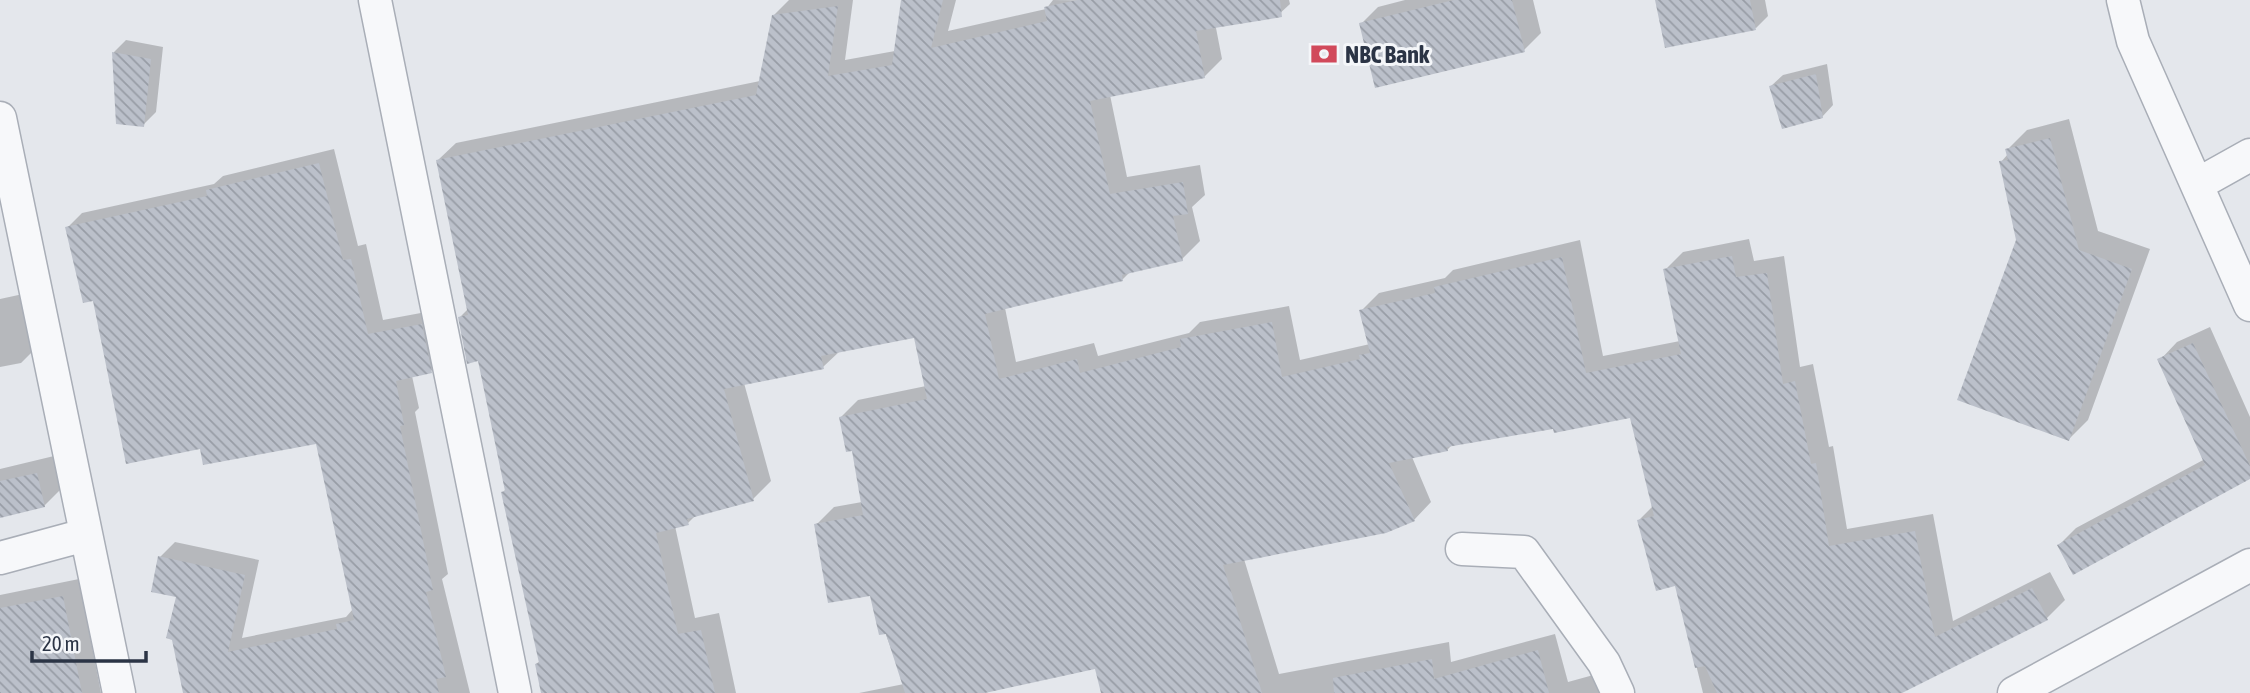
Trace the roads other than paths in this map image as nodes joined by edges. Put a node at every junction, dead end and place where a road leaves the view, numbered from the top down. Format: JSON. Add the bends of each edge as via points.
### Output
{"nodes":[{"id":1,"x":376,"y":0,"type":"edge"},
{"id":2,"x":2123,"y":0,"type":"edge"},
{"id":3,"x":0,"y":118,"type":"edge"},
{"id":4,"x":2250,"y":155,"type":"edge"},
{"id":5,"x":2198,"y":184,"type":"junction"},
{"id":6,"x":2250,"y":305,"type":"edge"},
{"id":7,"x":85,"y":535,"type":"junction"},
{"id":8,"x":1462,"y":549,"type":"dead end"},
{"id":9,"x":0,"y":558,"type":"edge"},
{"id":10,"x":2250,"y":565,"type":"edge"},
{"id":11,"x":119,"y":693,"type":"edge"},
{"id":12,"x":515,"y":693,"type":"edge"},
{"id":13,"x":1618,"y":693,"type":"edge"},
{"id":14,"x":2014,"y":693,"type":"edge"}],
"edges":[{"from":1,"to":12,"type":"street"},
{"from":2,"to":5,"type":"street","via":[[2133,41]]},
{"from":3,"to":7,"type":"street"},
{"from":4,"to":5,"type":"street"},
{"from":5,"to":6,"type":"street"},
{"from":7,"to":9,"type":"street"},
{"from":7,"to":11,"type":"street"},
{"from":8,"to":13,"type":"street","via":[[1524,552],[1604,663]]},
{"from":10,"to":14,"type":"street"}]}
